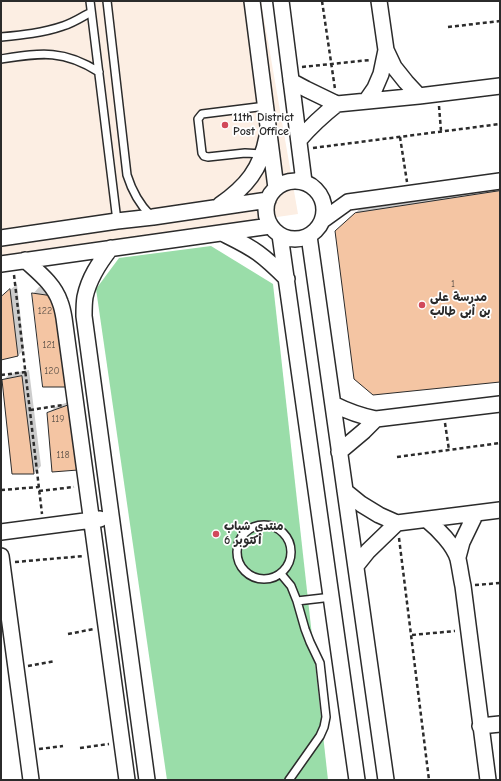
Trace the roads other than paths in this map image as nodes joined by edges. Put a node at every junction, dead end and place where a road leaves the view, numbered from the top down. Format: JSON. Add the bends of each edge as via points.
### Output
{"nodes":[{"id":1,"x":90,"y":1,"type":"edge"},
{"id":2,"x":107,"y":1,"type":"edge"},
{"id":3,"x":252,"y":1,"type":"edge"},
{"id":4,"x":280,"y":1,"type":"edge"},
{"id":5,"x":379,"y":1,"type":"edge"},
{"id":6,"x":91,"y":12,"type":"junction"},
{"id":7,"x":1,"y":37,"type":"edge"},
{"id":8,"x":385,"y":54,"type":"junction"},
{"id":9,"x":1,"y":59,"type":"edge"},
{"id":10,"x":99,"y":72,"type":"junction"},
{"id":11,"x":290,"y":75,"type":"junction"},
{"id":12,"x":500,"y":86,"type":"edge"},
{"id":13,"x":419,"y":96,"type":"junction"},
{"id":14,"x":366,"y":101,"type":"junction"},
{"id":15,"x":337,"y":104,"type":"junction"},
{"id":16,"x":266,"y":106,"type":"junction"},
{"id":17,"x":268,"y":128,"type":"junction"},
{"id":18,"x":300,"y":145,"type":"junction"},
{"id":19,"x":262,"y":154,"type":"junction"},
{"id":20,"x":500,"y":181,"type":"edge"},
{"id":21,"x":310,"y":186,"type":"junction"},
{"id":22,"x":272,"y":194,"type":"junction"},
{"id":23,"x":348,"y":202,"type":"junction"},
{"id":24,"x":217,"y":207,"type":"junction"},
{"id":25,"x":153,"y":218,"type":"junction"},
{"id":26,"x":323,"y":220,"type":"junction"},
{"id":27,"x":117,"y":221,"type":"junction"},
{"id":28,"x":275,"y":230,"type":"junction"},
{"id":29,"x":222,"y":233,"type":"junction"},
{"id":30,"x":309,"y":236,"type":"junction"},
{"id":31,"x":1,"y":238,"type":"edge"},
{"id":32,"x":111,"y":248,"type":"junction"},
{"id":33,"x":13,"y":262,"type":"edge"},
{"id":34,"x":287,"y":279,"type":"junction"},
{"id":35,"x":333,"y":404,"type":"junction"},
{"id":36,"x":500,"y":404,"type":"edge"},
{"id":37,"x":376,"y":419,"type":"junction"},
{"id":38,"x":339,"y":452,"type":"junction"},
{"id":39,"x":345,"y":491,"type":"junction"},
{"id":40,"x":500,"y":510,"type":"edge"},
{"id":41,"x":476,"y":513,"type":"junction"},
{"id":42,"x":111,"y":518,"type":"junction"},
{"id":43,"x":91,"y":520,"type":"junction"},
{"id":44,"x":427,"y":520,"type":"junction"},
{"id":45,"x":398,"y":523,"type":"junction"},
{"id":46,"x":1,"y":532,"type":"edge"},
{"id":47,"x":458,"y":557,"type":"junction"},
{"id":48,"x":2,"y":560,"type":"edge"},
{"id":49,"x":356,"y":566,"type":"junction"},
{"id":50,"x":281,"y":574,"type":"junction"},
{"id":51,"x":332,"y":597,"type":"junction"},
{"id":52,"x":297,"y":601,"type":"junction"},
{"id":53,"x":6,"y":633,"type":"edge"},
{"id":54,"x":500,"y":724,"type":"edge"},
{"id":55,"x":480,"y":726,"type":"junction"},
{"id":56,"x":31,"y":780,"type":"edge"},
{"id":57,"x":127,"y":780,"type":"edge"},
{"id":58,"x":147,"y":780,"type":"edge"},
{"id":59,"x":289,"y":780,"type":"edge"},
{"id":60,"x":357,"y":780,"type":"edge"},
{"id":61,"x":386,"y":780,"type":"edge"},
{"id":62,"x":488,"y":780,"type":"edge"}],
"edges":[{"from":1,"to":6,"type":"lane"},
{"from":2,"to":25,"type":"lane","via":[[127,175],[134,194]]},
{"from":3,"to":16,"type":"street"},
{"from":4,"to":11,"type":"street"},
{"from":5,"to":8,"type":"street"},
{"from":6,"to":7,"type":"lane","via":[[71,23],[49,30]]},
{"from":6,"to":10,"type":"lane"},
{"from":8,"to":13,"type":"street"},
{"from":8,"to":14,"type":"street","via":[[381,74]]},
{"from":9,"to":10,"type":"lane","via":[[32,54],[60,55],[87,64]]},
{"from":10,"to":27,"type":"lane"},
{"from":11,"to":15,"type":"street","via":[[306,90]]},
{"from":11,"to":18,"type":"street"},
{"from":12,"to":13,"type":"street"},
{"from":13,"to":14,"type":"street"},
{"from":14,"to":15,"type":"street"},
{"from":15,"to":18,"type":"street","via":[[310,126]]},
{"from":16,"to":17,"type":"street"},
{"from":16,"to":19,"type":"lane","via":[[202,114],[198,119],[204,156]]},
{"from":17,"to":19,"type":"street"},
{"from":17,"to":22,"type":"street"},
{"from":18,"to":21,"type":"street"},
{"from":19,"to":24,"type":"street","via":[[258,166],[247,182]]},
{"from":20,"to":23,"type":"street"},
{"from":21,"to":22,"type":"street","via":[[294,181],[285,183]]},
{"from":21,"to":23,"type":"street"},
{"from":21,"to":26,"type":"street","via":[[322,198]]},
{"from":22,"to":24,"type":"street"},
{"from":22,"to":28,"type":"street","via":[[266,208],[267,216]]},
{"from":23,"to":26,"type":"street"},
{"from":24,"to":25,"type":"street"},
{"from":25,"to":27,"type":"street"},
{"from":26,"to":30,"type":"street"},
{"from":27,"to":31,"type":"street"},
{"from":28,"to":29,"type":"street"},
{"from":28,"to":30,"type":"street","via":[[290,239]]},
{"from":28,"to":34,"type":"street"},
{"from":29,"to":32,"type":"street"},
{"from":29,"to":34,"type":"street","via":[[257,252]]},
{"from":30,"to":35,"type":"street"},
{"from":32,"to":33,"type":"street"},
{"from":32,"to":42,"type":"street","via":[[98,264],[90,280],[84,316]]},
{"from":33,"to":43,"type":"street","via":[[40,274],[52,286],[60,301]]},
{"from":34,"to":51,"type":"street"},
{"from":35,"to":37,"type":"street","via":[[346,411]]},
{"from":35,"to":38,"type":"street"},
{"from":36,"to":37,"type":"street"},
{"from":37,"to":38,"type":"street"},
{"from":38,"to":39,"type":"street"},
{"from":39,"to":45,"type":"street","via":[[379,515]]},
{"from":39,"to":49,"type":"street"},
{"from":40,"to":41,"type":"street"},
{"from":41,"to":44,"type":"street"},
{"from":41,"to":47,"type":"street"},
{"from":42,"to":43,"type":"street"},
{"from":42,"to":58,"type":"street"},
{"from":43,"to":46,"type":"street"},
{"from":43,"to":57,"type":"street"},
{"from":44,"to":45,"type":"street"},
{"from":44,"to":47,"type":"street","via":[[446,539]]},
{"from":45,"to":49,"type":"street"},
{"from":47,"to":55,"type":"street"},
{"from":48,"to":53,"type":"street"},
{"from":49,"to":61,"type":"street"},
{"from":50,"to":50,"type":"lane","via":[[292,555],[290,541],[286,535],[275,526],[268,525],[247,530],[237,549],[239,563],[243,569],[261,580],[275,578]]},
{"from":50,"to":52,"type":"lane","via":[[291,586]]},
{"from":51,"to":52,"type":"lane"},
{"from":51,"to":60,"type":"street"},
{"from":52,"to":59,"type":"lane","via":[[305,629],[320,663],[326,717],[320,736]]},
{"from":53,"to":56,"type":"street","via":[[16,668]]},
{"from":54,"to":55,"type":"street"},
{"from":55,"to":62,"type":"street"}]}
